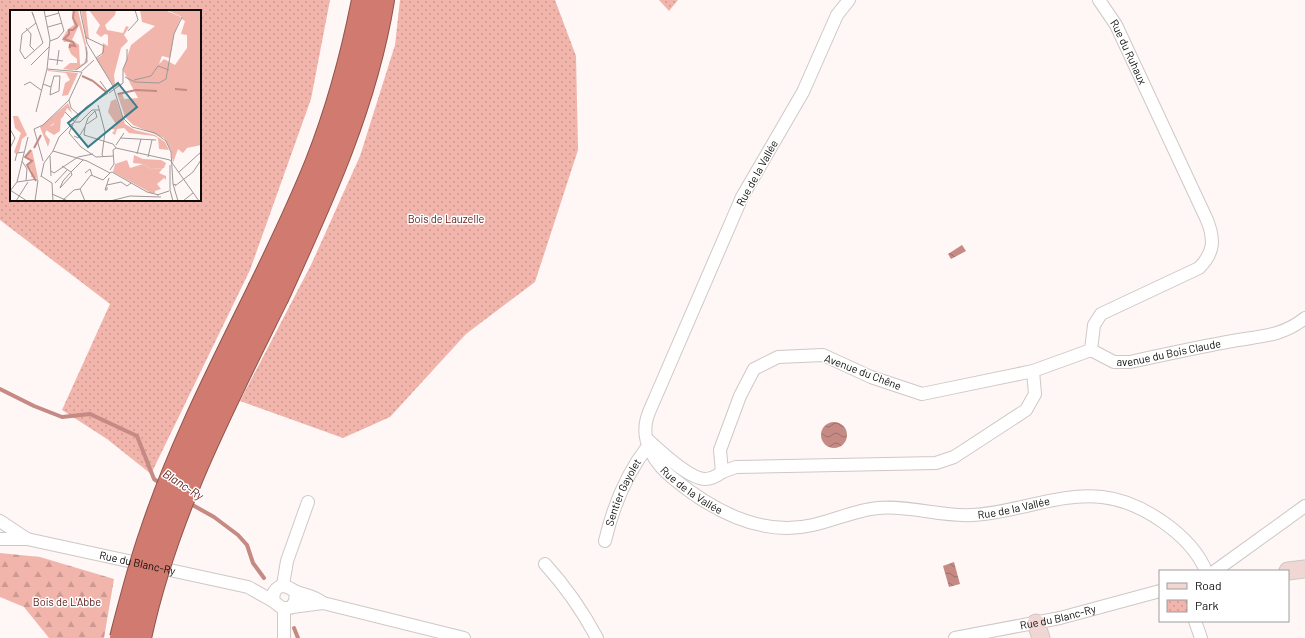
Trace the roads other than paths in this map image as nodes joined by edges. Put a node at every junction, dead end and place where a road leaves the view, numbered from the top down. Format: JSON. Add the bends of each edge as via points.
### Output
{"nodes":[{"id":1,"x":363,"y":0,"type":"edge"},
{"id":2,"x":383,"y":0,"type":"edge"},
{"id":3,"x":849,"y":0,"type":"edge"},
{"id":4,"x":1099,"y":0,"type":"edge"},
{"id":5,"x":269,"y":291,"type":"junction"},
{"id":6,"x":1305,"y":318,"type":"edge"},
{"id":7,"x":1091,"y":350,"type":"junction"},
{"id":8,"x":1032,"y":371,"type":"junction"},
{"id":9,"x":647,"y":443,"type":"junction"},
{"id":10,"x":722,"y":472,"type":"junction"},
{"id":11,"x":308,"y":502,"type":"dead end"},
{"id":12,"x":1305,"y":506,"type":"edge"},
{"id":13,"x":0,"y":521,"type":"edge"},
{"id":14,"x":0,"y":538,"type":"edge"},
{"id":15,"x":27,"y":539,"type":"junction"},
{"id":16,"x":605,"y":542,"type":"dead end"},
{"id":17,"x":544,"y":564,"type":"dead end"},
{"id":18,"x":1305,"y":569,"type":"edge"},
{"id":19,"x":1206,"y":570,"type":"edge"},
{"id":20,"x":1216,"y":570,"type":"edge"},
{"id":21,"x":1289,"y":571,"type":"edge"},
{"id":22,"x":248,"y":587,"type":"junction"},
{"id":23,"x":280,"y":587,"type":"junction"},
{"id":24,"x":1159,"y":591,"type":"edge"},
{"id":25,"x":296,"y":592,"type":"junction"},
{"id":26,"x":273,"y":601,"type":"junction"},
{"id":27,"x":323,"y":602,"type":"junction"},
{"id":28,"x":288,"y":608,"type":"junction"},
{"id":29,"x":1195,"y":622,"type":"edge"},
{"id":30,"x":1038,"y":630,"type":"edge"},
{"id":31,"x":121,"y":638,"type":"edge"},
{"id":32,"x":140,"y":638,"type":"edge"},
{"id":33,"x":284,"y":638,"type":"edge"},
{"id":34,"x":464,"y":638,"type":"edge"},
{"id":35,"x":597,"y":638,"type":"edge"},
{"id":36,"x":955,"y":638,"type":"edge"},
{"id":37,"x":1201,"y":638,"type":"edge"}],
"edges":[{"from":1,"to":5,"type":"highway","via":[[337,106]]},
{"from":2,"to":5,"type":"highway","via":[[374,49],[356,111],[308,232]]},
{"from":3,"to":9,"type":"street","name":"Rue de la Vallée","via":[[837,15],[803,92],[737,208],[647,418]]},
{"from":4,"to":7,"type":"street","name":"Rue du Ruhaux","via":[[1116,25],[1207,220],[1212,234],[1212,248],[1208,258],[1199,268],[1101,314],[1094,325]]},
{"from":5,"to":31,"type":"highway","bridge":true,"via":[[204,402],[174,472],[151,532]]},
{"from":5,"to":32,"type":"highway","bridge":true,"via":[[168,536],[149,594]]},
{"from":6,"to":7,"type":"street","name":"avenue du Bois Claude","via":[[1296,326],[1270,336],[1228,341],[1130,362],[1114,362]]},
{"from":7,"to":8,"type":"street","name":"Avenue du Chêne"},
{"from":8,"to":10,"type":"street","via":[[1035,394],[1026,410],[954,457],[936,463],[736,467]]},
{"from":8,"to":10,"type":"street","name":"Avenue du Chêne","via":[[922,394],[823,355],[778,357],[754,369],[740,396],[720,450]]},
{"from":9,"to":10,"type":"street","via":[[698,478],[705,479]]},
{"from":9,"to":16,"type":"street","name":"Sentier Gayolet","via":[[617,499]]},
{"from":9,"to":19,"type":"street","name":"Rue de la Vallée","via":[[664,470],[690,492],[717,510],[748,523],[806,526],[888,507],[947,515],[974,515],[1074,498],[1102,497],[1137,508],[1164,524],[1194,550]]},
{"from":11,"to":23,"type":"street"},
{"from":12,"to":20,"type":"street"},
{"from":13,"to":15,"type":"street","name":"Rue du Blanc-Ry"},
{"from":14,"to":15,"type":"street","name":"Rue du Blanc-Ry"},
{"from":15,"to":22,"type":"street","name":"Rue du Blanc-Ry"},
{"from":17,"to":35,"type":"street","via":[[565,586]]},
{"from":18,"to":21,"type":"street"},
{"from":22,"to":23,"type":"street","name":"Rue du Blanc-Ry"},
{"from":22,"to":26,"type":"street","name":"Rue du Blanc-Ry"},
{"from":23,"to":25,"type":"street","name":"Rue du Blanc-Ry","via":[[291,587]]},
{"from":23,"to":26,"type":"street","via":[[274,592]]},
{"from":24,"to":30,"type":"street","name":"Rue du Blanc-Ry"},
{"from":25,"to":27,"type":"street","name":"Rue du Blanc-Ry","via":[[314,596]]},
{"from":25,"to":28,"type":"street","via":[[297,597]]},
{"from":26,"to":28,"type":"street","name":"Rue du Blanc-Ry","via":[[277,606]]},
{"from":27,"to":28,"type":"street","name":"Rue du Blanc-Ry"},
{"from":27,"to":34,"type":"street","name":"Rue du Blanc-Ry"},
{"from":28,"to":33,"type":"street"},
{"from":29,"to":37,"type":"street"},
{"from":30,"to":36,"type":"street","name":"Rue du Blanc-Ry"}]}
